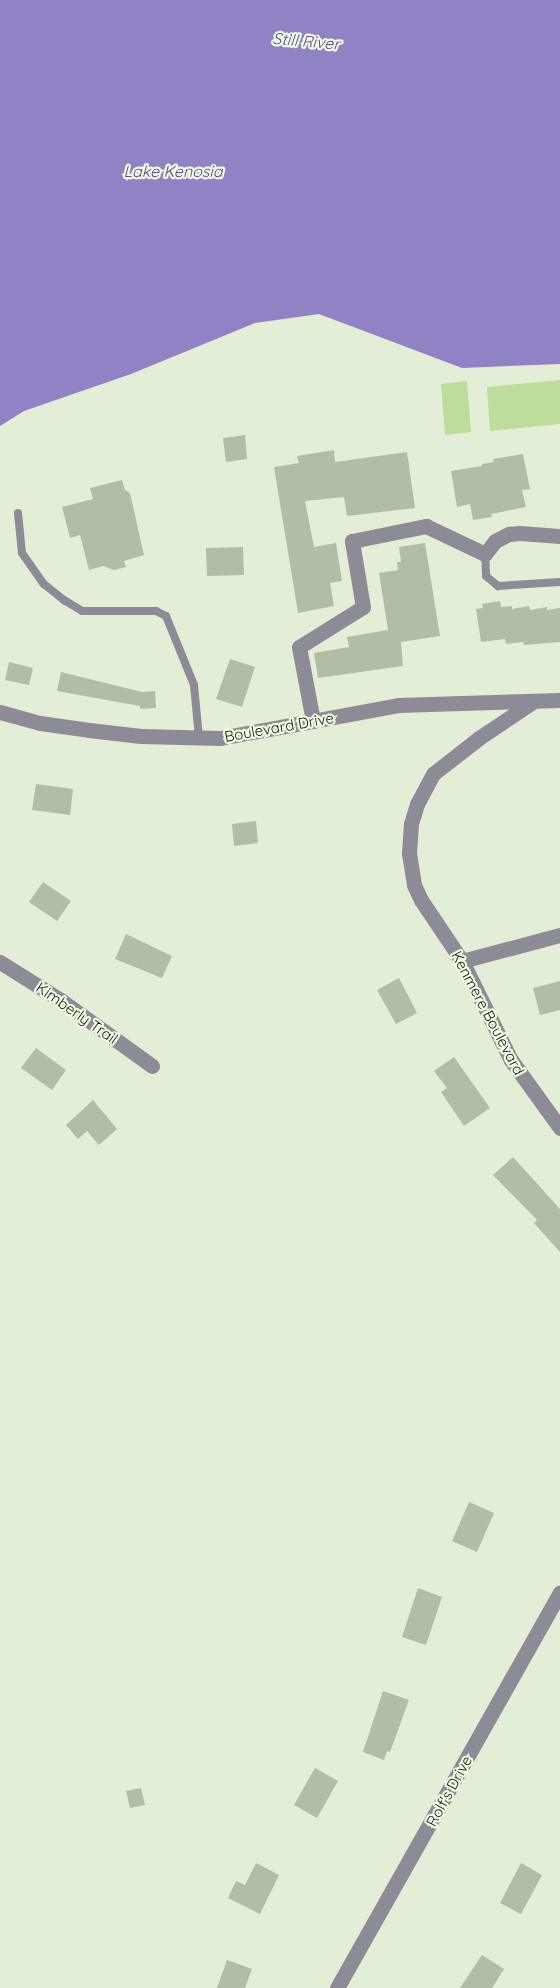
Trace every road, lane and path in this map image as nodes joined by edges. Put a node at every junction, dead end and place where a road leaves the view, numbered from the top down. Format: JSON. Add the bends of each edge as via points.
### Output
{"nodes":[{"id":1,"x":18,"y":513,"type":"dead end"},
{"id":2,"x":560,"y":536,"type":"edge"},
{"id":3,"x":485,"y":554,"type":"junction"},
{"id":4,"x":560,"y":582,"type":"edge"},
{"id":5,"x":560,"y":700,"type":"edge"},
{"id":6,"x":534,"y":701,"type":"junction"},
{"id":7,"x":0,"y":712,"type":"edge"},
{"id":8,"x":313,"y":721,"type":"junction"},
{"id":9,"x":199,"y":738,"type":"junction"},
{"id":10,"x":560,"y":935,"type":"edge"},
{"id":11,"x":462,"y":961,"type":"junction"},
{"id":12,"x":0,"y":962,"type":"edge"},
{"id":13,"x":152,"y":1066,"type":"dead end"},
{"id":14,"x":560,"y":1128,"type":"edge"},
{"id":15,"x":560,"y":1593,"type":"edge"},
{"id":16,"x":338,"y":1988,"type":"edge"}],
"edges":[{"from":1,"to":9,"type":"lane","via":[[22,554],[44,584],[64,600],[82,611],[156,611],[166,616],[194,685]]},
{"from":2,"to":3,"type":"street","via":[[509,534]]},
{"from":3,"to":4,"type":"lane","via":[[486,576],[498,586]]},
{"from":3,"to":8,"type":"street","via":[[426,526],[352,541],[363,607],[299,646]]},
{"from":5,"to":6,"type":"street","name":"Boulevard Drive"},
{"from":6,"to":8,"type":"street","name":"Boulevard Drive","via":[[398,705]]},
{"from":6,"to":11,"type":"street","name":"Kenmere Boulevard","via":[[433,774],[417,804],[410,836],[414,885]]},
{"from":7,"to":9,"type":"street","name":"Boulevard Drive","via":[[60,726]]},
{"from":8,"to":9,"type":"street","name":"Boulevard Drive","via":[[254,734]]},
{"from":10,"to":11,"type":"street"},
{"from":11,"to":14,"type":"street","name":"Kenmere Boulevard","via":[[511,1060]]},
{"from":12,"to":13,"type":"street","name":"Kimberly Trail"},
{"from":15,"to":16,"type":"street","name":"Rolf's Drive"}]}
